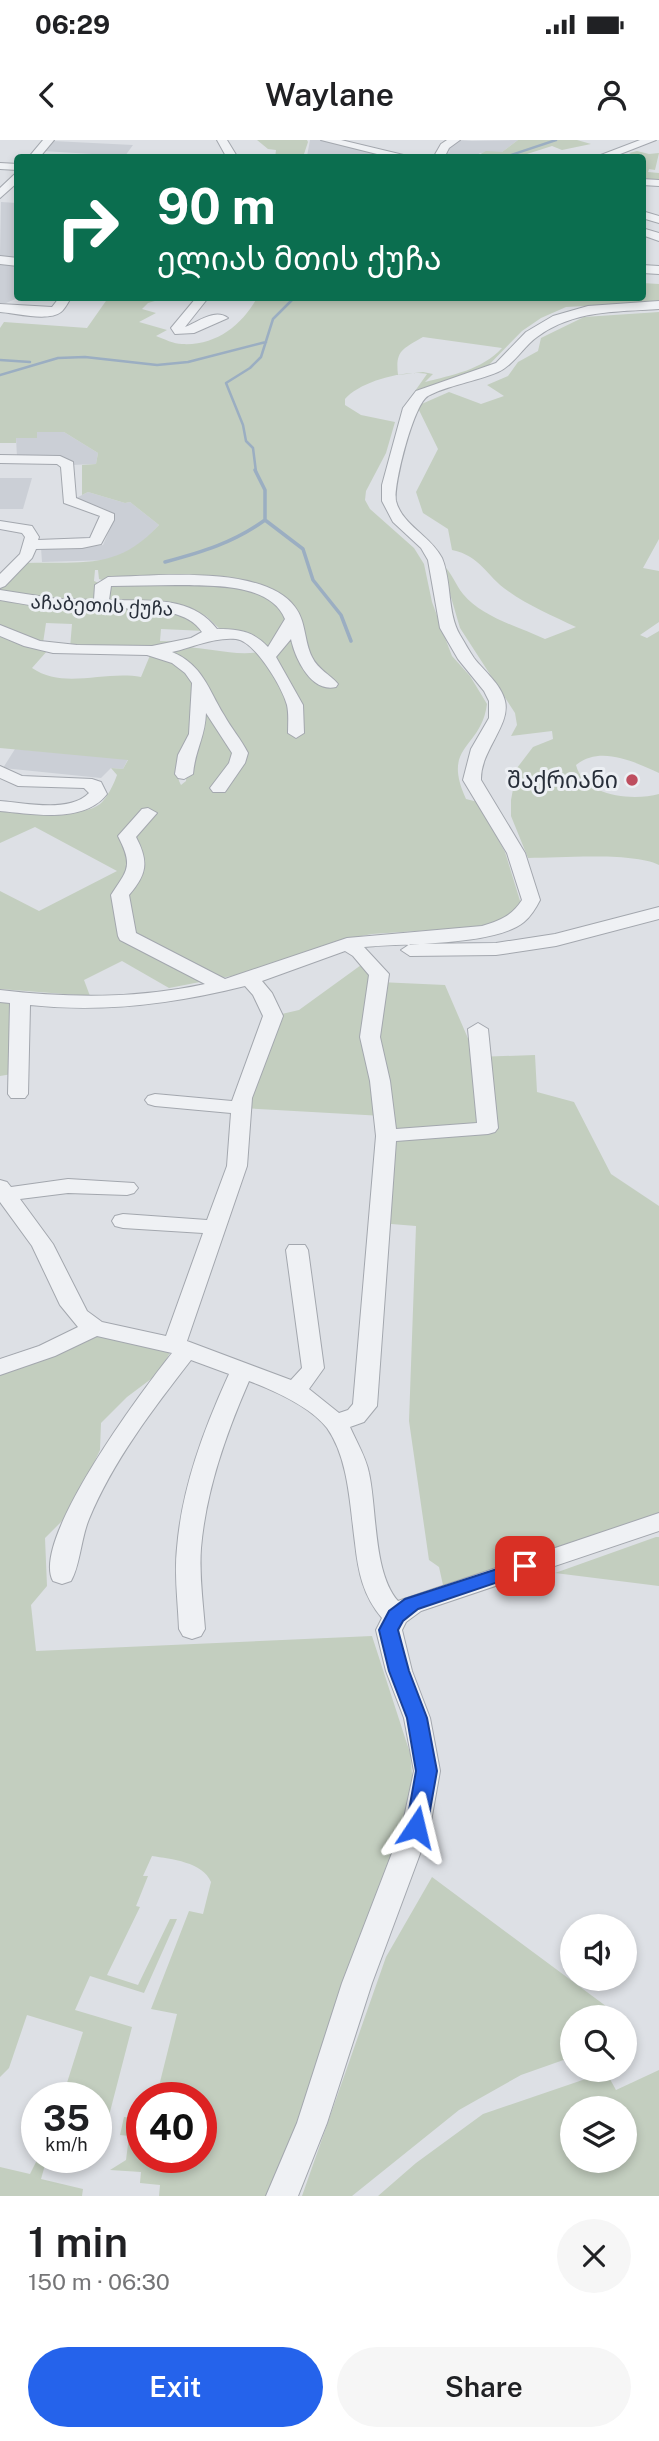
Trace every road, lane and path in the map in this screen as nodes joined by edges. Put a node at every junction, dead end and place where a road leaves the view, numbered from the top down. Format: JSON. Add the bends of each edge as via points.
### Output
{"nodes":[{"id":1,"x":49,"y":140,"type":"edge"},
{"id":2,"x":326,"y":140,"type":"edge"},
{"id":3,"x":455,"y":140,"type":"edge"},
{"id":4,"x":651,"y":140,"type":"edge"},
{"id":5,"x":37,"y":154,"type":"edge"},
{"id":6,"x":392,"y":154,"type":"edge"},
{"id":7,"x":440,"y":154,"type":"edge"},
{"id":8,"x":610,"y":154,"type":"edge"},
{"id":9,"x":14,"y":179,"type":"edge"},
{"id":10,"x":0,"y":195,"type":"edge"},
{"id":11,"x":63,"y":301,"type":"edge"},
{"id":12,"x":200,"y":301,"type":"edge"},
{"id":13,"x":659,"y":305,"type":"edge"},
{"id":14,"x":0,"y":308,"type":"edge"},
{"id":15,"x":222,"y":318,"type":"dead end"},
{"id":16,"x":0,"y":459,"type":"edge"},
{"id":17,"x":0,"y":525,"type":"edge"},
{"id":18,"x":32,"y":545,"type":"junction"},
{"id":19,"x":0,"y":583,"type":"edge"},
{"id":20,"x":0,"y":595,"type":"edge"},
{"id":21,"x":101,"y":605,"type":"junction"},
{"id":22,"x":293,"y":619,"type":"junction"},
{"id":23,"x":0,"y":630,"type":"edge"},
{"id":24,"x":209,"y":634,"type":"junction"},
{"id":25,"x":155,"y":651,"type":"junction"},
{"id":26,"x":267,"y":658,"type":"junction"},
{"id":27,"x":198,"y":680,"type":"junction"},
{"id":28,"x":330,"y":684,"type":"dead end"},
{"id":29,"x":296,"y":733,"type":"dead end"},
{"id":30,"x":0,"y":771,"type":"edge"},
{"id":31,"x":184,"y":774,"type":"dead end"},
{"id":32,"x":219,"y":788,"type":"dead end"},
{"id":33,"x":0,"y":806,"type":"edge"},
{"id":34,"x":148,"y":813,"type":"dead end"},
{"id":35,"x":659,"y":913,"type":"edge"},
{"id":36,"x":354,"y":948,"type":"junction"},
{"id":37,"x":248,"y":979,"type":"junction"},
{"id":38,"x":223,"y":986,"type":"junction"},
{"id":39,"x":10,"y":997,"type":"edge"},
{"id":40,"x":478,"y":1029,"type":"dead end"},
{"id":41,"x":18,"y":1094,"type":"dead end"},
{"id":42,"x":155,"y":1100,"type":"dead end"},
{"id":43,"x":242,"y":1108,"type":"junction"},
{"id":44,"x":386,"y":1136,"type":"junction"},
{"id":45,"x":127,"y":1188,"type":"dead end"},
{"id":46,"x":3,"y":1190,"type":"edge"},
{"id":47,"x":123,"y":1221,"type":"dead end"},
{"id":48,"x":215,"y":1227,"type":"junction"},
{"id":49,"x":298,"y":1250,"type":"dead end"},
{"id":50,"x":95,"y":1328,"type":"junction"},
{"id":51,"x":180,"y":1347,"type":"junction"},
{"id":52,"x":0,"y":1367,"type":"edge"},
{"id":53,"x":242,"y":1370,"type":"junction"},
{"id":54,"x":293,"y":1389,"type":"junction"},
{"id":55,"x":336,"y":1423,"type":"junction"},
{"id":56,"x":659,"y":1522,"type":"edge"},
{"id":57,"x":62,"y":1576,"type":"dead end"},
{"id":58,"x":396,"y":1616,"type":"junction"},
{"id":59,"x":192,"y":1629,"type":"dead end"},
{"id":60,"x":282,"y":2196,"type":"edge"}],
"edges":[{"from":1,"to":5,"type":"street"},
{"from":2,"to":6,"type":"street"},
{"from":3,"to":7,"type":"street"},
{"from":4,"to":8,"type":"street"},
{"from":9,"to":10,"type":"street"},
{"from":11,"to":14,"type":"street","via":[[56,310],[47,312]]},
{"from":12,"to":15,"type":"street","via":[[178,331],[189,332],[208,319]]},
{"from":13,"to":36,"type":"street","via":[[588,310],[557,318],[531,335],[501,366],[421,394],[410,408],[389,485],[389,501],[398,519],[435,560],[448,628],[497,701],[497,718],[479,749],[472,780],[516,858],[531,900],[515,920],[484,930],[401,936]]},
{"from":16,"to":18,"type":"street","via":[[60,460],[68,466],[69,500],[107,514],[99,538],[91,543]]},
{"from":17,"to":18,"type":"street","via":[[27,529]]},
{"from":18,"to":19,"type":"street","name":"აჩაბეთის ქუჩა"},
{"from":20,"to":21,"type":"street","name":"აჩაბეთის ქუჩა"},
{"from":21,"to":22,"type":"street","via":[[107,582],[223,581],[273,595],[287,606]]},
{"from":21,"to":24,"type":"street","name":"აჩაბეთის ქუჩა","via":[[176,607],[203,620]]},
{"from":22,"to":26,"type":"street"},
{"from":22,"to":28,"type":"street","via":[[306,662]]},
{"from":23,"to":25,"type":"street","via":[[62,649]]},
{"from":24,"to":25,"type":"street","via":[[196,642]]},
{"from":24,"to":26,"type":"street","via":[[250,638]]},
{"from":25,"to":27,"type":"street","via":[[186,666]]},
{"from":26,"to":29,"type":"street","via":[[295,707]]},
{"from":27,"to":31,"type":"street","via":[[197,734],[186,754]]},
{"from":27,"to":32,"type":"street","via":[[240,753]]},
{"from":30,"to":33,"type":"street","via":[[18,781],[86,783],[95,786],[98,794],[92,801],[64,809]]},
{"from":34,"to":38,"type":"street","via":[[127,836],[135,867],[120,895],[127,936]]},
{"from":35,"to":36,"type":"street","via":[[556,940],[496,948]]},
{"from":36,"to":37,"type":"street"},
{"from":36,"to":44,"type":"street","via":[[379,974],[370,1037]]},
{"from":37,"to":38,"type":"street"},
{"from":37,"to":43,"type":"street","via":[[262,993],[272,1016]]},
{"from":38,"to":39,"type":"street","via":[[102,1003]]},
{"from":39,"to":41,"type":"street"},
{"from":40,"to":44,"type":"street","via":[[488,1128]]},
{"from":42,"to":43,"type":"street"},
{"from":43,"to":48,"type":"street","via":[[237,1166]]},
{"from":44,"to":55,"type":"street","via":[[365,1406],[356,1416]]},
{"from":45,"to":46,"type":"street"},
{"from":46,"to":50,"type":"street","via":[[42,1244],[71,1305]]},
{"from":47,"to":48,"type":"street"},
{"from":48,"to":51,"type":"street"},
{"from":49,"to":54,"type":"street","via":[[313,1368]]},
{"from":50,"to":51,"type":"street"},
{"from":50,"to":52,"type":"street"},
{"from":51,"to":53,"type":"street"},
{"from":51,"to":57,"type":"street","via":[[102,1472],[71,1536]]},
{"from":53,"to":54,"type":"street"},
{"from":53,"to":59,"type":"street","via":[[216,1426],[200,1487],[189,1548]]},
{"from":54,"to":55,"type":"street"},
{"from":55,"to":58,"type":"street","via":[[357,1469],[371,1572],[381,1599]]},
{"from":56,"to":58,"type":"street","via":[[412,1604]]},
{"from":58,"to":60,"type":"street","via":[[389,1630],[417,1718],[427,1771],[416,1827]]}]}
